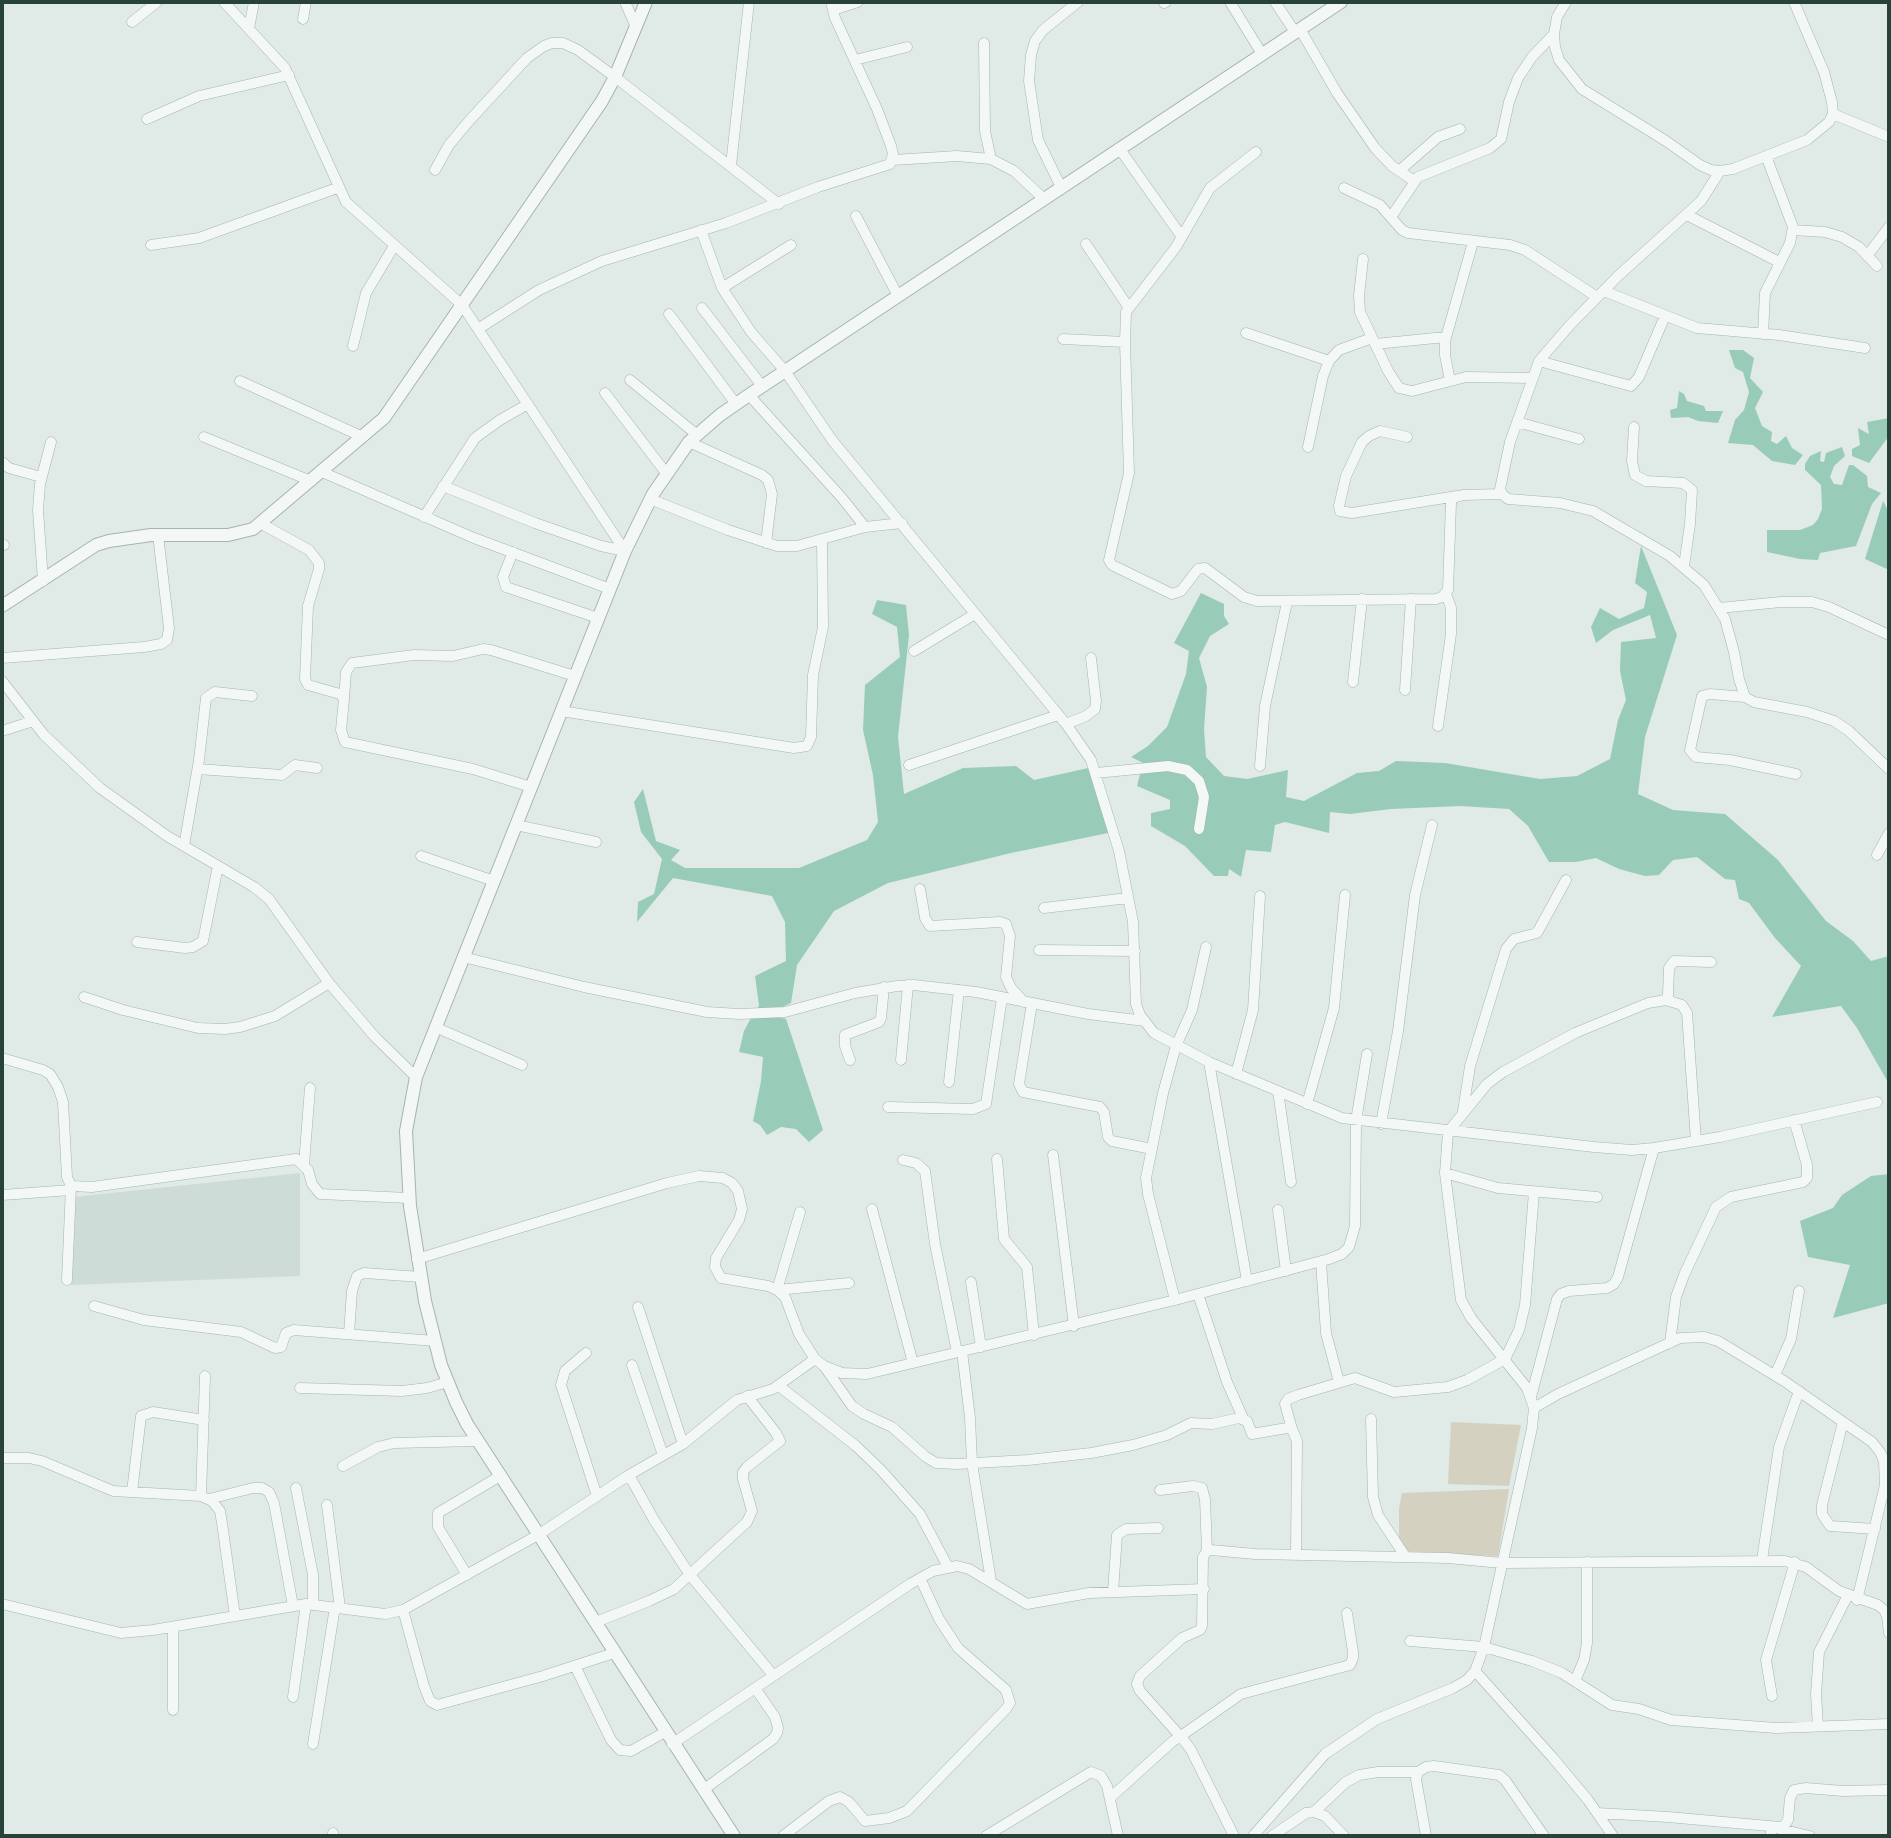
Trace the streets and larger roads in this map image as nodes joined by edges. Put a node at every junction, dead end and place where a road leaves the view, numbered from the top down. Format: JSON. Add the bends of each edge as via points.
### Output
{"nodes":[{"id":1,"x":157,"y":2,"type":"edge"},
{"id":2,"x":224,"y":2,"type":"edge"},
{"id":3,"x":254,"y":2,"type":"edge"},
{"id":4,"x":306,"y":2,"type":"edge"},
{"id":5,"x":625,"y":2,"type":"edge"},
{"id":6,"x":646,"y":2,"type":"edge"},
{"id":7,"x":749,"y":2,"type":"edge"},
{"id":8,"x":858,"y":2,"type":"edge"},
{"id":9,"x":1078,"y":2,"type":"edge"},
{"id":10,"x":1230,"y":2,"type":"edge"},
{"id":11,"x":1275,"y":2,"type":"edge"},
{"id":12,"x":1341,"y":2,"type":"edge"},
{"id":13,"x":1566,"y":2,"type":"edge"},
{"id":14,"x":1794,"y":2,"type":"edge"},
{"id":15,"x":832,"y":6,"type":"edge"},
{"id":16,"x":303,"y":19,"type":"dead end"},
{"id":17,"x":132,"y":22,"type":"dead end"},
{"id":18,"x":636,"y":27,"type":"junction"},
{"id":19,"x":249,"y":28,"type":"junction"},
{"id":20,"x":1297,"y":31,"type":"junction"},
{"id":21,"x":1554,"y":34,"type":"junction"},
{"id":22,"x":984,"y":43,"type":"dead end"},
{"id":23,"x":906,"y":47,"type":"dead end"},
{"id":24,"x":1262,"y":54,"type":"junction"},
{"id":25,"x":855,"y":60,"type":"junction"},
{"id":26,"x":289,"y":75,"type":"junction"},
{"id":27,"x":615,"y":77,"type":"junction"},
{"id":28,"x":1833,"y":114,"type":"junction"},
{"id":29,"x":147,"y":119,"type":"dead end"},
{"id":30,"x":1460,"y":129,"type":"dead end"},
{"id":31,"x":1889,"y":137,"type":"edge"},
{"id":32,"x":1119,"y":148,"type":"junction"},
{"id":33,"x":1256,"y":152,"type":"dead end"},
{"id":34,"x":1766,"y":156,"type":"junction"},
{"id":35,"x":991,"y":159,"type":"junction"},
{"id":36,"x":893,"y":160,"type":"junction"},
{"id":37,"x":731,"y":165,"type":"junction"},
{"id":38,"x":435,"y":170,"type":"dead end"},
{"id":39,"x":1399,"y":171,"type":"junction"},
{"id":40,"x":1720,"y":171,"type":"junction"},
{"id":41,"x":1414,"y":181,"type":"junction"},
{"id":42,"x":1060,"y":187,"type":"junction"},
{"id":43,"x":337,"y":188,"type":"junction"},
{"id":44,"x":1344,"y":188,"type":"dead end"},
{"id":45,"x":1043,"y":198,"type":"junction"},
{"id":46,"x":779,"y":204,"type":"junction"},
{"id":47,"x":1687,"y":215,"type":"junction"},
{"id":48,"x":856,"y":216,"type":"dead end"},
{"id":49,"x":1391,"y":217,"type":"junction"},
{"id":50,"x":1889,"y":227,"type":"edge"},
{"id":51,"x":701,"y":230,"type":"junction"},
{"id":52,"x":1793,"y":230,"type":"junction"},
{"id":53,"x":1182,"y":237,"type":"junction"},
{"id":54,"x":1473,"y":242,"type":"junction"},
{"id":55,"x":1086,"y":244,"type":"dead end"},
{"id":56,"x":791,"y":245,"type":"dead end"},
{"id":57,"x":151,"y":246,"type":"dead end"},
{"id":58,"x":394,"y":246,"type":"junction"},
{"id":59,"x":1867,"y":256,"type":"junction"},
{"id":60,"x":1363,"y":260,"type":"dead end"},
{"id":61,"x":1779,"y":262,"type":"junction"},
{"id":62,"x":1877,"y":266,"type":"dead end"},
{"id":63,"x":722,"y":288,"type":"junction"},
{"id":64,"x":1600,"y":294,"type":"junction"},
{"id":65,"x":898,"y":296,"type":"junction"},
{"id":66,"x":461,"y":305,"type":"junction"},
{"id":67,"x":702,"y":308,"type":"dead end"},
{"id":68,"x":1129,"y":308,"type":"junction"},
{"id":69,"x":669,"y":314,"type":"dead end"},
{"id":70,"x":1665,"y":316,"type":"junction"},
{"id":71,"x":478,"y":329,"type":"junction"},
{"id":72,"x":1246,"y":333,"type":"dead end"},
{"id":73,"x":1763,"y":334,"type":"junction"},
{"id":74,"x":1446,"y":337,"type":"junction"},
{"id":75,"x":1063,"y":339,"type":"dead end"},
{"id":76,"x":1374,"y":341,"type":"junction"},
{"id":77,"x":1125,"y":342,"type":"junction"},
{"id":78,"x":353,"y":346,"type":"dead end"},
{"id":79,"x":1866,"y":348,"type":"dead end"},
{"id":80,"x":1329,"y":361,"type":"junction"},
{"id":81,"x":1539,"y":361,"type":"junction"},
{"id":82,"x":785,"y":371,"type":"junction"},
{"id":83,"x":1533,"y":378,"type":"junction"},
{"id":84,"x":630,"y":380,"type":"dead end"},
{"id":85,"x":240,"y":381,"type":"dead end"},
{"id":86,"x":1450,"y":381,"type":"junction"},
{"id":87,"x":762,"y":386,"type":"junction"},
{"id":88,"x":605,"y":393,"type":"dead end"},
{"id":89,"x":749,"y":394,"type":"junction"},
{"id":90,"x":527,"y":404,"type":"junction"},
{"id":91,"x":736,"y":404,"type":"junction"},
{"id":92,"x":1517,"y":422,"type":"junction"},
{"id":93,"x":1633,"y":427,"type":"dead end"},
{"id":94,"x":204,"y":437,"type":"dead end"},
{"id":95,"x":1407,"y":437,"type":"dead end"},
{"id":96,"x":362,"y":438,"type":"junction"},
{"id":97,"x":693,"y":438,"type":"junction"},
{"id":98,"x":1579,"y":439,"type":"dead end"},
{"id":99,"x":51,"y":443,"type":"dead end"},
{"id":100,"x":1308,"y":447,"type":"dead end"},
{"id":101,"x":2,"y":462,"type":"edge"},
{"id":102,"x":666,"y":473,"type":"junction"},
{"id":103,"x":41,"y":477,"type":"junction"},
{"id":104,"x":316,"y":477,"type":"junction"},
{"id":105,"x":443,"y":486,"type":"junction"},
{"id":106,"x":1502,"y":494,"type":"junction"},
{"id":107,"x":1458,"y":495,"type":"junction"},
{"id":108,"x":650,"y":499,"type":"junction"},
{"id":109,"x":424,"y":517,"type":"junction"},
{"id":110,"x":260,"y":523,"type":"junction"},
{"id":111,"x":902,"y":523,"type":"junction"},
{"id":112,"x":865,"y":527,"type":"junction"},
{"id":113,"x":158,"y":535,"type":"junction"},
{"id":114,"x":822,"y":539,"type":"junction"},
{"id":115,"x":766,"y":543,"type":"junction"},
{"id":116,"x":625,"y":551,"type":"junction"},
{"id":117,"x":513,"y":552,"type":"junction"},
{"id":118,"x":1684,"y":566,"type":"junction"},
{"id":119,"x":43,"y":581,"type":"junction"},
{"id":120,"x":610,"y":589,"type":"junction"},
{"id":121,"x":1446,"y":594,"type":"junction"},
{"id":122,"x":1362,"y":599,"type":"junction"},
{"id":123,"x":1411,"y":599,"type":"junction"},
{"id":124,"x":1287,"y":602,"type":"junction"},
{"id":125,"x":2,"y":606,"type":"edge"},
{"id":126,"x":1719,"y":608,"type":"junction"},
{"id":127,"x":975,"y":614,"type":"junction"},
{"id":128,"x":598,"y":618,"type":"junction"},
{"id":129,"x":1889,"y":635,"type":"edge"},
{"id":130,"x":914,"y":651,"type":"dead end"},
{"id":131,"x":2,"y":658,"type":"edge"},
{"id":132,"x":1091,"y":658,"type":"dead end"},
{"id":133,"x":575,"y":676,"type":"junction"},
{"id":134,"x":2,"y":681,"type":"edge"},
{"id":135,"x":1353,"y":682,"type":"dead end"},
{"id":136,"x":1405,"y":690,"type":"dead end"},
{"id":137,"x":252,"y":696,"type":"dead end"},
{"id":138,"x":1745,"y":697,"type":"junction"},
{"id":139,"x":344,"y":699,"type":"junction"},
{"id":140,"x":561,"y":711,"type":"junction"},
{"id":141,"x":1058,"y":715,"type":"junction"},
{"id":142,"x":33,"y":721,"type":"junction"},
{"id":143,"x":1066,"y":724,"type":"junction"},
{"id":144,"x":1438,"y":726,"type":"dead end"},
{"id":145,"x":2,"y":731,"type":"edge"},
{"id":146,"x":909,"y":765,"type":"dead end"},
{"id":147,"x":1260,"y":766,"type":"dead end"},
{"id":148,"x":317,"y":768,"type":"dead end"},
{"id":149,"x":198,"y":769,"type":"junction"},
{"id":150,"x":1889,"y":769,"type":"edge"},
{"id":151,"x":1096,"y":773,"type":"junction"},
{"id":152,"x":1796,"y":774,"type":"dead end"},
{"id":153,"x":531,"y":787,"type":"junction"},
{"id":154,"x":516,"y":825,"type":"junction"},
{"id":155,"x":1432,"y":825,"type":"dead end"},
{"id":156,"x":1199,"y":830,"type":"dead end"},
{"id":157,"x":1889,"y":833,"type":"edge"},
{"id":158,"x":596,"y":842,"type":"dead end"},
{"id":159,"x":184,"y":846,"type":"junction"},
{"id":160,"x":1877,"y":855,"type":"dead end"},
{"id":161,"x":421,"y":856,"type":"dead end"},
{"id":162,"x":218,"y":866,"type":"junction"},
{"id":163,"x":1566,"y":880,"type":"dead end"},
{"id":164,"x":494,"y":881,"type":"junction"},
{"id":165,"x":920,"y":889,"type":"dead end"},
{"id":166,"x":1345,"y":895,"type":"dead end"},
{"id":167,"x":1260,"y":896,"type":"dead end"},
{"id":168,"x":1128,"y":898,"type":"junction"},
{"id":169,"x":1044,"y":908,"type":"dead end"},
{"id":170,"x":137,"y":942,"type":"dead end"},
{"id":171,"x":1206,"y":947,"type":"dead end"},
{"id":172,"x":1039,"y":950,"type":"dead end"},
{"id":173,"x":1135,"y":951,"type":"junction"},
{"id":174,"x":463,"y":957,"type":"junction"},
{"id":175,"x":1711,"y":962,"type":"dead end"},
{"id":176,"x":329,"y":983,"type":"junction"},
{"id":177,"x":908,"y":985,"type":"junction"},
{"id":178,"x":884,"y":987,"type":"junction"},
{"id":179,"x":959,"y":990,"type":"junction"},
{"id":180,"x":83,"y":997,"type":"dead end"},
{"id":181,"x":1002,"y":998,"type":"junction"},
{"id":182,"x":1666,"y":1000,"type":"junction"},
{"id":183,"x":1028,"y":1003,"type":"junction"},
{"id":184,"x":1145,"y":1021,"type":"junction"},
{"id":185,"x":435,"y":1027,"type":"junction"},
{"id":186,"x":1176,"y":1046,"type":"junction"},
{"id":187,"x":1367,"y":1054,"type":"dead end"},
{"id":188,"x":2,"y":1058,"type":"edge"},
{"id":189,"x":850,"y":1060,"type":"dead end"},
{"id":190,"x":901,"y":1060,"type":"dead end"},
{"id":191,"x":1209,"y":1062,"type":"junction"},
{"id":192,"x":522,"y":1065,"type":"dead end"},
{"id":193,"x":1236,"y":1074,"type":"junction"},
{"id":194,"x":416,"y":1077,"type":"junction"},
{"id":195,"x":949,"y":1082,"type":"dead end"},
{"id":196,"x":310,"y":1088,"type":"dead end"},
{"id":197,"x":1278,"y":1091,"type":"junction"},
{"id":198,"x":1877,"y":1102,"type":"dead end"},
{"id":199,"x":1307,"y":1104,"type":"junction"},
{"id":200,"x":888,"y":1107,"type":"dead end"},
{"id":201,"x":1463,"y":1112,"type":"junction"},
{"id":202,"x":1794,"y":1120,"type":"junction"},
{"id":203,"x":1356,"y":1121,"type":"junction"},
{"id":204,"x":1381,"y":1124,"type":"junction"},
{"id":205,"x":1448,"y":1132,"type":"junction"},
{"id":206,"x":1696,"y":1141,"type":"junction"},
{"id":207,"x":1654,"y":1148,"type":"junction"},
{"id":208,"x":1152,"y":1149,"type":"junction"},
{"id":209,"x":1054,"y":1155,"type":"dead end"},
{"id":210,"x":997,"y":1159,"type":"dead end"},
{"id":211,"x":903,"y":1160,"type":"dead end"},
{"id":212,"x":304,"y":1164,"type":"junction"},
{"id":213,"x":1445,"y":1173,"type":"junction"},
{"id":214,"x":1292,"y":1182,"type":"dead end"},
{"id":215,"x":71,"y":1188,"type":"junction"},
{"id":216,"x":1534,"y":1192,"type":"junction"},
{"id":217,"x":2,"y":1195,"type":"edge"},
{"id":218,"x":1597,"y":1197,"type":"dead end"},
{"id":219,"x":409,"y":1198,"type":"junction"},
{"id":220,"x":872,"y":1209,"type":"dead end"},
{"id":221,"x":1278,"y":1210,"type":"dead end"},
{"id":222,"x":800,"y":1212,"type":"dead end"},
{"id":223,"x":417,"y":1259,"type":"junction"},
{"id":224,"x":1321,"y":1262,"type":"junction"},
{"id":225,"x":1286,"y":1271,"type":"junction"},
{"id":226,"x":421,"y":1277,"type":"junction"},
{"id":227,"x":66,"y":1280,"type":"dead end"},
{"id":228,"x":1247,"y":1281,"type":"junction"},
{"id":229,"x":971,"y":1282,"type":"dead end"},
{"id":230,"x":849,"y":1283,"type":"dead end"},
{"id":231,"x":777,"y":1290,"type":"junction"},
{"id":232,"x":1799,"y":1291,"type":"dead end"},
{"id":233,"x":1198,"y":1294,"type":"junction"},
{"id":234,"x":1175,"y":1300,"type":"junction"},
{"id":235,"x":94,"y":1306,"type":"dead end"},
{"id":236,"x":638,"y":1307,"type":"dead end"},
{"id":237,"x":1074,"y":1326,"type":"junction"},
{"id":238,"x":349,"y":1334,"type":"junction"},
{"id":239,"x":1034,"y":1335,"type":"junction"},
{"id":240,"x":435,"y":1342,"type":"junction"},
{"id":241,"x":1670,"y":1343,"type":"junction"},
{"id":242,"x":981,"y":1347,"type":"junction"},
{"id":243,"x":959,"y":1352,"type":"junction"},
{"id":244,"x":586,"y":1353,"type":"dead end"},
{"id":245,"x":815,"y":1359,"type":"junction"},
{"id":246,"x":1504,"y":1359,"type":"junction"},
{"id":247,"x":914,"y":1363,"type":"junction"},
{"id":248,"x":632,"y":1365,"type":"dead end"},
{"id":249,"x":824,"y":1366,"type":"junction"},
{"id":250,"x":1775,"y":1375,"type":"junction"},
{"id":251,"x":205,"y":1376,"type":"dead end"},
{"id":252,"x":448,"y":1382,"type":"junction"},
{"id":253,"x":1339,"y":1382,"type":"junction"},
{"id":254,"x":779,"y":1386,"type":"junction"},
{"id":255,"x":300,"y":1388,"type":"dead end"},
{"id":256,"x":1798,"y":1391,"type":"junction"},
{"id":257,"x":747,"y":1396,"type":"junction"},
{"id":258,"x":1532,"y":1403,"type":"junction"},
{"id":259,"x":1243,"y":1418,"type":"junction"},
{"id":260,"x":1371,"y":1419,"type":"dead end"},
{"id":261,"x":204,"y":1420,"type":"junction"},
{"id":262,"x":1843,"y":1422,"type":"junction"},
{"id":263,"x":1292,"y":1429,"type":"junction"},
{"id":264,"x":477,"y":1441,"type":"junction"},
{"id":265,"x":683,"y":1444,"type":"junction"},
{"id":266,"x":663,"y":1455,"type":"junction"},
{"id":267,"x":2,"y":1458,"type":"edge"},
{"id":268,"x":1887,"y":1460,"type":"edge"},
{"id":269,"x":972,"y":1463,"type":"junction"},
{"id":270,"x":343,"y":1466,"type":"dead end"},
{"id":271,"x":629,"y":1475,"type":"junction"},
{"id":272,"x":500,"y":1476,"type":"junction"},
{"id":273,"x":296,"y":1488,"type":"dead end"},
{"id":274,"x":1160,"y":1490,"type":"dead end"},
{"id":275,"x":132,"y":1492,"type":"junction"},
{"id":276,"x":597,"y":1496,"type":"junction"},
{"id":277,"x":205,"y":1497,"type":"junction"},
{"id":278,"x":327,"y":1504,"type":"dead end"},
{"id":279,"x":1158,"y":1528,"type":"dead end"},
{"id":280,"x":1875,"y":1529,"type":"junction"},
{"id":281,"x":538,"y":1535,"type":"junction"},
{"id":282,"x":1207,"y":1550,"type":"junction"},
{"id":283,"x":1296,"y":1555,"type":"junction"},
{"id":284,"x":1405,"y":1556,"type":"junction"},
{"id":285,"x":1762,"y":1560,"type":"junction"},
{"id":286,"x":1587,"y":1562,"type":"junction"},
{"id":287,"x":1795,"y":1562,"type":"junction"},
{"id":288,"x":1502,"y":1563,"type":"junction"},
{"id":289,"x":948,"y":1567,"type":"junction"},
{"id":290,"x":467,"y":1575,"type":"junction"},
{"id":291,"x":690,"y":1575,"type":"junction"},
{"id":292,"x":920,"y":1578,"type":"junction"},
{"id":293,"x":991,"y":1581,"type":"junction"},
{"id":294,"x":1203,"y":1589,"type":"junction"},
{"id":295,"x":1113,"y":1592,"type":"junction"},
{"id":296,"x":1852,"y":1597,"type":"junction"},
{"id":297,"x":2,"y":1604,"type":"edge"},
{"id":298,"x":309,"y":1604,"type":"junction"},
{"id":299,"x":293,"y":1606,"type":"junction"},
{"id":300,"x":338,"y":1607,"type":"junction"},
{"id":301,"x":403,"y":1610,"type":"junction"},
{"id":302,"x":1347,"y":1613,"type":"dead end"},
{"id":303,"x":235,"y":1616,"type":"junction"},
{"id":304,"x":596,"y":1622,"type":"junction"},
{"id":305,"x":173,"y":1627,"type":"junction"},
{"id":306,"x":1889,"y":1633,"type":"edge"},
{"id":307,"x":1410,"y":1641,"type":"dead end"},
{"id":308,"x":1484,"y":1647,"type":"junction"},
{"id":309,"x":614,"y":1653,"type":"junction"},
{"id":310,"x":575,"y":1666,"type":"junction"},
{"id":311,"x":1475,"y":1671,"type":"junction"},
{"id":312,"x":773,"y":1675,"type":"junction"},
{"id":313,"x":1575,"y":1681,"type":"junction"},
{"id":314,"x":755,"y":1688,"type":"junction"},
{"id":315,"x":1772,"y":1696,"type":"dead end"},
{"id":316,"x":293,"y":1697,"type":"dead end"},
{"id":317,"x":173,"y":1710,"type":"dead end"},
{"id":318,"x":1889,"y":1724,"type":"edge"},
{"id":319,"x":1818,"y":1726,"type":"junction"},
{"id":320,"x":665,"y":1732,"type":"junction"},
{"id":321,"x":1179,"y":1737,"type":"junction"},
{"id":322,"x":313,"y":1744,"type":"dead end"},
{"id":323,"x":672,"y":1744,"type":"junction"},
{"id":324,"x":1418,"y":1772,"type":"junction"},
{"id":325,"x":703,"y":1790,"type":"junction"},
{"id":326,"x":1889,"y":1790,"type":"edge"},
{"id":327,"x":1110,"y":1798,"type":"junction"},
{"id":328,"x":1314,"y":1812,"type":"junction"},
{"id":329,"x":1597,"y":1813,"type":"junction"},
{"id":330,"x":1771,"y":1832,"type":"edge"},
{"id":331,"x":734,"y":1836,"type":"edge"},
{"id":332,"x":783,"y":1836,"type":"edge"},
{"id":333,"x":986,"y":1836,"type":"edge"},
{"id":334,"x":1118,"y":1836,"type":"edge"},
{"id":335,"x":1234,"y":1836,"type":"edge"},
{"id":336,"x":1253,"y":1836,"type":"edge"},
{"id":337,"x":1272,"y":1836,"type":"edge"},
{"id":338,"x":1344,"y":1836,"type":"edge"},
{"id":339,"x":1426,"y":1836,"type":"edge"},
{"id":340,"x":1544,"y":1836,"type":"edge"},
{"id":341,"x":1613,"y":1836,"type":"edge"},
{"id":342,"x":1811,"y":1836,"type":"edge"}],
"edges":[{"from":1,"to":17,"type":"street"},
{"from":2,"to":19,"type":"street"},
{"from":3,"to":19,"type":"street"},
{"from":4,"to":16,"type":"street"},
{"from":5,"to":18,"type":"street"},
{"from":6,"to":18,"type":"street"},
{"from":7,"to":37,"type":"street"},
{"from":8,"to":15,"type":"street"},
{"from":9,"to":42,"type":"street","via":[[1043,30],[1031,55],[1029,81],[1038,140]]},
{"from":10,"to":24,"type":"street"},
{"from":11,"to":20,"type":"street"},
{"from":12,"to":20,"type":"street"},
{"from":13,"to":21,"type":"street"},
{"from":14,"to":28,"type":"street","via":[[1824,72]]},
{"from":15,"to":25,"type":"street"},
{"from":18,"to":27,"type":"street"},
{"from":19,"to":26,"type":"street"},
{"from":20,"to":24,"type":"street"},
{"from":20,"to":39,"type":"street","via":[[1375,148]]},
{"from":21,"to":40,"type":"street","via":[[1559,60],[1582,89],[1700,165]]},
{"from":21,"to":41,"type":"street","via":[[1518,78],[1497,144]]},
{"from":22,"to":35,"type":"street","via":[[985,131]]},
{"from":23,"to":25,"type":"street"},
{"from":24,"to":32,"type":"street"},
{"from":25,"to":36,"type":"street"},
{"from":26,"to":29,"type":"street","via":[[199,96]]},
{"from":26,"to":43,"type":"street"},
{"from":27,"to":37,"type":"street"},
{"from":27,"to":38,"type":"street","via":[[568,45],[544,46],[527,58],[469,121]]},
{"from":27,"to":66,"type":"street"},
{"from":28,"to":31,"type":"street"},
{"from":28,"to":34,"type":"street","via":[[1814,136]]},
{"from":30,"to":39,"type":"street","via":[[1438,137]]},
{"from":32,"to":42,"type":"street"},
{"from":32,"to":53,"type":"street"},
{"from":33,"to":53,"type":"street","via":[[1210,188]]},
{"from":34,"to":40,"type":"street"},
{"from":34,"to":52,"type":"street"},
{"from":35,"to":36,"type":"street"},
{"from":35,"to":45,"type":"street","via":[[1014,171]]},
{"from":36,"to":46,"type":"street","via":[[886,167]]},
{"from":37,"to":46,"type":"street"},
{"from":39,"to":41,"type":"street"},
{"from":40,"to":47,"type":"street","via":[[1709,192]]},
{"from":41,"to":49,"type":"street"},
{"from":42,"to":45,"type":"street"},
{"from":43,"to":57,"type":"street","via":[[199,238]]},
{"from":43,"to":58,"type":"street"},
{"from":44,"to":49,"type":"street","via":[[1375,202]]},
{"from":45,"to":65,"type":"street"},
{"from":46,"to":51,"type":"street"},
{"from":47,"to":61,"type":"street"},
{"from":47,"to":64,"type":"street"},
{"from":48,"to":65,"type":"street"},
{"from":49,"to":54,"type":"street","via":[[1408,233]]},
{"from":50,"to":59,"type":"street"},
{"from":51,"to":63,"type":"street"},
{"from":51,"to":71,"type":"street","via":[[568,276]]},
{"from":52,"to":59,"type":"street","via":[[1842,237]]},
{"from":52,"to":61,"type":"street"},
{"from":53,"to":68,"type":"street"},
{"from":54,"to":64,"type":"street","via":[[1525,250]]},
{"from":54,"to":74,"type":"street"},
{"from":55,"to":68,"type":"street"},
{"from":56,"to":63,"type":"street"},
{"from":58,"to":66,"type":"street"},
{"from":58,"to":78,"type":"street","via":[[366,293]]},
{"from":59,"to":62,"type":"street"},
{"from":60,"to":76,"type":"street","via":[[1360,312]]},
{"from":61,"to":73,"type":"street","via":[[1765,293]]},
{"from":63,"to":82,"type":"street","via":[[751,332]]},
{"from":64,"to":70,"type":"street"},
{"from":64,"to":81,"type":"street"},
{"from":65,"to":82,"type":"street"},
{"from":66,"to":71,"type":"street"},
{"from":66,"to":96,"type":"street","via":[[393,408]]},
{"from":67,"to":87,"type":"street"},
{"from":68,"to":77,"type":"street"},
{"from":69,"to":91,"type":"street"},
{"from":70,"to":73,"type":"street","via":[[1704,329]]},
{"from":70,"to":81,"type":"street","via":[[1631,386]]},
{"from":71,"to":90,"type":"street"},
{"from":72,"to":80,"type":"street"},
{"from":73,"to":79,"type":"street"},
{"from":74,"to":76,"type":"street"},
{"from":74,"to":86,"type":"street"},
{"from":75,"to":77,"type":"street"},
{"from":76,"to":80,"type":"street","via":[[1339,350]]},
{"from":76,"to":86,"type":"street","via":[[1394,382],[1404,390]]},
{"from":77,"to":124,"type":"street","via":[[1129,473],[1109,560],[1112,565],[1172,594],[1181,591],[1198,569],[1208,569],[1249,600]]},
{"from":80,"to":100,"type":"street"},
{"from":81,"to":83,"type":"street"},
{"from":82,"to":87,"type":"street"},
{"from":82,"to":111,"type":"street","via":[[832,440]]},
{"from":83,"to":86,"type":"street"},
{"from":83,"to":92,"type":"street"},
{"from":84,"to":97,"type":"street"},
{"from":85,"to":96,"type":"street"},
{"from":87,"to":89,"type":"street"},
{"from":88,"to":102,"type":"street"},
{"from":89,"to":91,"type":"street"},
{"from":89,"to":112,"type":"street"},
{"from":90,"to":105,"type":"street","via":[[475,438]]},
{"from":90,"to":116,"type":"street"},
{"from":91,"to":97,"type":"street"},
{"from":92,"to":98,"type":"street"},
{"from":92,"to":106,"type":"street"},
{"from":93,"to":118,"type":"street","via":[[1635,475],[1646,481],[1683,483],[1692,490]]},
{"from":94,"to":104,"type":"street"},
{"from":95,"to":107,"type":"street","via":[[1380,431],[1362,442],[1346,477],[1340,511],[1352,513]]},
{"from":96,"to":104,"type":"street"},
{"from":97,"to":102,"type":"street"},
{"from":97,"to":115,"type":"street","via":[[768,480],[772,494]]},
{"from":99,"to":103,"type":"street"},
{"from":101,"to":103,"type":"street"},
{"from":102,"to":108,"type":"street"},
{"from":103,"to":119,"type":"street","via":[[38,510]]},
{"from":104,"to":109,"type":"street"},
{"from":104,"to":110,"type":"street"},
{"from":105,"to":109,"type":"street"},
{"from":105,"to":116,"type":"street","via":[[560,532]]},
{"from":106,"to":107,"type":"street"},
{"from":106,"to":118,"type":"street","via":[[1508,499],[1593,511]]},
{"from":107,"to":121,"type":"street","via":[[1451,503]]},
{"from":108,"to":115,"type":"street"},
{"from":108,"to":116,"type":"street"},
{"from":109,"to":117,"type":"street"},
{"from":110,"to":113,"type":"street","via":[[228,535]]},
{"from":110,"to":139,"type":"street","via":[[309,551],[319,563],[308,606],[305,679],[308,685]]},
{"from":111,"to":112,"type":"street"},
{"from":111,"to":127,"type":"street"},
{"from":112,"to":114,"type":"street"},
{"from":113,"to":119,"type":"street","via":[[96,545]]},
{"from":113,"to":131,"type":"street","via":[[167,640],[144,647]]},
{"from":114,"to":115,"type":"street","via":[[797,546]]},
{"from":114,"to":140,"type":"street","via":[[823,627],[813,675],[807,746],[794,748]]},
{"from":116,"to":120,"type":"street"},
{"from":117,"to":120,"type":"street"},
{"from":117,"to":128,"type":"street","via":[[502,577],[506,587]]},
{"from":118,"to":126,"type":"street"},
{"from":119,"to":125,"type":"street"},
{"from":120,"to":128,"type":"street"},
{"from":121,"to":123,"type":"street","via":[[1436,599]]},
{"from":121,"to":144,"type":"street","via":[[1451,634]]},
{"from":122,"to":123,"type":"street"},
{"from":122,"to":124,"type":"street"},
{"from":122,"to":135,"type":"street"},
{"from":123,"to":136,"type":"street"},
{"from":124,"to":147,"type":"street","via":[[1265,706]]},
{"from":126,"to":129,"type":"street","via":[[1812,602]]},
{"from":126,"to":138,"type":"street","via":[[1730,633]]},
{"from":127,"to":130,"type":"street"},
{"from":127,"to":141,"type":"street"},
{"from":128,"to":133,"type":"street"},
{"from":132,"to":143,"type":"street","via":[[1095,709]]},
{"from":133,"to":139,"type":"street","via":[[491,650],[453,656],[414,655],[352,663],[346,672]]},
{"from":133,"to":140,"type":"street"},
{"from":134,"to":142,"type":"street"},
{"from":137,"to":149,"type":"street","via":[[215,692],[206,698]]},
{"from":138,"to":150,"type":"street","via":[[1834,722]]},
{"from":138,"to":152,"type":"street","via":[[1702,696],[1690,750],[1696,757]]},
{"from":139,"to":153,"type":"street","via":[[341,730],[348,744],[434,760]]},
{"from":140,"to":153,"type":"street"},
{"from":141,"to":143,"type":"street"},
{"from":141,"to":146,"type":"street"},
{"from":142,"to":145,"type":"street"},
{"from":142,"to":159,"type":"street","via":[[100,788]]},
{"from":143,"to":151,"type":"street"},
{"from":148,"to":149,"type":"street","via":[[295,765],[282,775]]},
{"from":149,"to":159,"type":"street"},
{"from":151,"to":156,"type":"street","via":[[1168,766],[1187,769],[1199,781],[1204,797]]},
{"from":151,"to":168,"type":"street"},
{"from":153,"to":154,"type":"street"},
{"from":154,"to":158,"type":"street"},
{"from":154,"to":164,"type":"street"},
{"from":155,"to":204,"type":"street","via":[[1415,895]]},
{"from":157,"to":160,"type":"street"},
{"from":159,"to":162,"type":"street"},
{"from":161,"to":164,"type":"street"},
{"from":162,"to":170,"type":"street","via":[[203,941],[186,948]]},
{"from":162,"to":176,"type":"street","via":[[269,899]]},
{"from":163,"to":201,"type":"street","via":[[1537,933],[1514,939],[1506,949],[1469,1066]]},
{"from":164,"to":174,"type":"street"},
{"from":165,"to":183,"type":"street","via":[[930,926],[1006,924],[1010,936],[1006,977]]},
{"from":166,"to":199,"type":"street","via":[[1334,1008]]},
{"from":167,"to":193,"type":"street","via":[[1253,1010]]},
{"from":168,"to":169,"type":"street"},
{"from":168,"to":173,"type":"street"},
{"from":171,"to":186,"type":"street","via":[[1192,1010]]},
{"from":172,"to":173,"type":"street"},
{"from":173,"to":184,"type":"street","via":[[1136,1004]]},
{"from":174,"to":178,"type":"street","via":[[584,987],[723,1013],[785,1012]]},
{"from":174,"to":185,"type":"street"},
{"from":175,"to":182,"type":"street","via":[[1670,964]]},
{"from":176,"to":180,"type":"street","via":[[275,1016],[225,1028],[198,1028]]},
{"from":176,"to":194,"type":"street"},
{"from":177,"to":178,"type":"street"},
{"from":177,"to":179,"type":"street"},
{"from":177,"to":190,"type":"street"},
{"from":178,"to":189,"type":"street","via":[[879,1022],[845,1035]]},
{"from":179,"to":181,"type":"street"},
{"from":179,"to":195,"type":"street"},
{"from":181,"to":183,"type":"street"},
{"from":181,"to":200,"type":"street","via":[[986,1104],[973,1109]]},
{"from":182,"to":201,"type":"street","via":[[1575,1033],[1503,1072]]},
{"from":182,"to":206,"type":"street","via":[[1682,1005],[1688,1018]]},
{"from":183,"to":184,"type":"street"},
{"from":183,"to":208,"type":"street","via":[[1019,1084],[1023,1093],[1100,1107],[1112,1141]]},
{"from":184,"to":186,"type":"street"},
{"from":185,"to":192,"type":"street"},
{"from":185,"to":194,"type":"street"},
{"from":186,"to":191,"type":"street"},
{"from":186,"to":208,"type":"street"},
{"from":187,"to":203,"type":"street"},
{"from":188,"to":215,"type":"street","via":[[43,1070],[58,1087]]},
{"from":191,"to":193,"type":"street"},
{"from":191,"to":228,"type":"street"},
{"from":193,"to":197,"type":"street"},
{"from":194,"to":219,"type":"street","via":[[406,1131]]},
{"from":196,"to":212,"type":"street"},
{"from":197,"to":199,"type":"street"},
{"from":197,"to":214,"type":"street"},
{"from":198,"to":202,"type":"street"},
{"from":199,"to":203,"type":"street"},
{"from":201,"to":205,"type":"street"},
{"from":202,"to":206,"type":"street"},
{"from":202,"to":241,"type":"street","via":[[1807,1178],[1731,1197],[1716,1207],[1679,1289]]},
{"from":203,"to":204,"type":"street"},
{"from":203,"to":224,"type":"street","via":[[1355,1226],[1349,1247]]},
{"from":204,"to":205,"type":"street"},
{"from":205,"to":207,"type":"street","via":[[1616,1149]]},
{"from":205,"to":213,"type":"street"},
{"from":206,"to":207,"type":"street"},
{"from":207,"to":258,"type":"street","via":[[1618,1277],[1607,1288],[1569,1292],[1557,1298]]},
{"from":208,"to":234,"type":"street","via":[[1146,1186]]},
{"from":209,"to":237,"type":"street"},
{"from":210,"to":239,"type":"street","via":[[1004,1239],[1027,1267]]},
{"from":211,"to":243,"type":"street","via":[[925,1171],[934,1244]]},
{"from":212,"to":215,"type":"street","via":[[287,1159]]},
{"from":212,"to":219,"type":"street","via":[[320,1194]]},
{"from":213,"to":216,"type":"street","via":[[1486,1186]]},
{"from":213,"to":246,"type":"street","via":[[1461,1300]]},
{"from":215,"to":217,"type":"street"},
{"from":215,"to":227,"type":"street"},
{"from":216,"to":218,"type":"street"},
{"from":216,"to":246,"type":"street","via":[[1525,1305]]},
{"from":219,"to":223,"type":"street"},
{"from":220,"to":247,"type":"street"},
{"from":221,"to":225,"type":"street"},
{"from":222,"to":231,"type":"street"},
{"from":223,"to":226,"type":"street"},
{"from":223,"to":231,"type":"street","via":[[667,1183],[712,1176],[732,1183],[742,1209],[716,1258],[718,1274],[725,1280]]},
{"from":224,"to":225,"type":"street"},
{"from":224,"to":253,"type":"street","via":[[1326,1333]]},
{"from":225,"to":228,"type":"street"},
{"from":226,"to":238,"type":"street","via":[[357,1276]]},
{"from":226,"to":240,"type":"street"},
{"from":228,"to":233,"type":"street"},
{"from":229,"to":242,"type":"street"},
{"from":230,"to":231,"type":"street"},
{"from":231,"to":245,"type":"street","via":[[785,1297],[799,1334]]},
{"from":232,"to":250,"type":"street","via":[[1791,1339]]},
{"from":233,"to":234,"type":"street"},
{"from":233,"to":259,"type":"street"},
{"from":234,"to":237,"type":"street"},
{"from":235,"to":238,"type":"street","via":[[144,1320],[241,1332],[275,1348],[281,1347],[289,1330]]},
{"from":236,"to":265,"type":"street"},
{"from":237,"to":239,"type":"street"},
{"from":238,"to":240,"type":"street"},
{"from":239,"to":242,"type":"street"},
{"from":240,"to":252,"type":"street"},
{"from":241,"to":250,"type":"street","via":[[1692,1337],[1718,1342]]},
{"from":241,"to":258,"type":"street"},
{"from":242,"to":243,"type":"street"},
{"from":243,"to":247,"type":"street"},
{"from":243,"to":269,"type":"street"},
{"from":244,"to":276,"type":"street","via":[[565,1371],[561,1385]]},
{"from":245,"to":249,"type":"street"},
{"from":245,"to":254,"type":"street"},
{"from":246,"to":253,"type":"street","via":[[1448,1387],[1395,1392],[1355,1378]]},
{"from":246,"to":258,"type":"street","via":[[1527,1388]]},
{"from":247,"to":249,"type":"street","via":[[853,1375]]},
{"from":248,"to":266,"type":"street"},
{"from":249,"to":269,"type":"street","via":[[852,1406],[892,1427],[932,1461]]},
{"from":250,"to":256,"type":"street"},
{"from":251,"to":261,"type":"street"},
{"from":252,"to":255,"type":"street","via":[[402,1391]]},
{"from":252,"to":264,"type":"street"},
{"from":253,"to":263,"type":"street","via":[[1288,1399],[1285,1404]]},
{"from":254,"to":257,"type":"street"},
{"from":254,"to":289,"type":"street","via":[[881,1470],[920,1514]]},
{"from":256,"to":262,"type":"street"},
{"from":256,"to":285,"type":"street","via":[[1779,1447]]},
{"from":257,"to":265,"type":"street"},
{"from":257,"to":291,"type":"street","via":[[780,1441],[743,1472],[752,1511],[747,1522]]},
{"from":258,"to":288,"type":"street","via":[[1532,1428]]},
{"from":259,"to":263,"type":"street","via":[[1252,1434]]},
{"from":259,"to":269,"type":"street","via":[[1191,1423],[1167,1435],[1091,1453]]},
{"from":260,"to":284,"type":"street","via":[[1373,1497],[1378,1515]]},
{"from":261,"to":275,"type":"street","via":[[153,1412],[141,1416]]},
{"from":261,"to":277,"type":"street"},
{"from":262,"to":268,"type":"street","via":[[1872,1442]]},
{"from":262,"to":280,"type":"street","via":[[1822,1514],[1830,1526]]},
{"from":263,"to":283,"type":"street","via":[[1297,1441]]},
{"from":264,"to":270,"type":"street","via":[[394,1443]]},
{"from":264,"to":272,"type":"street"},
{"from":265,"to":266,"type":"street"},
{"from":266,"to":271,"type":"street"},
{"from":267,"to":275,"type":"street","via":[[42,1461],[105,1489]]},
{"from":268,"to":280,"type":"street"},
{"from":269,"to":293,"type":"street"},
{"from":271,"to":276,"type":"street"},
{"from":271,"to":291,"type":"street"},
{"from":272,"to":281,"type":"street"},
{"from":272,"to":290,"type":"street","via":[[438,1513],[438,1527]]},
{"from":273,"to":298,"type":"street","via":[[313,1575]]},
{"from":274,"to":282,"type":"street","via":[[1202,1488]]},
{"from":275,"to":277,"type":"street"},
{"from":276,"to":281,"type":"street"},
{"from":277,"to":299,"type":"street","via":[[253,1488],[269,1492],[275,1503]]},
{"from":277,"to":303,"type":"street","via":[[220,1511]]},
{"from":278,"to":300,"type":"street"},
{"from":279,"to":295,"type":"street","via":[[1117,1535]]},
{"from":280,"to":296,"type":"street"},
{"from":281,"to":290,"type":"street"},
{"from":281,"to":304,"type":"street"},
{"from":282,"to":283,"type":"street"},
{"from":282,"to":294,"type":"street"},
{"from":283,"to":284,"type":"street"},
{"from":284,"to":288,"type":"street"},
{"from":285,"to":286,"type":"street"},
{"from":285,"to":287,"type":"street"},
{"from":286,"to":288,"type":"street"},
{"from":286,"to":313,"type":"street","via":[[1588,1636]]},
{"from":287,"to":296,"type":"street"},
{"from":287,"to":315,"type":"street","via":[[1766,1660]]},
{"from":288,"to":308,"type":"street"},
{"from":289,"to":292,"type":"street"},
{"from":289,"to":293,"type":"street","via":[[969,1569]]},
{"from":290,"to":301,"type":"street"},
{"from":291,"to":304,"type":"street","via":[[655,1599]]},
{"from":291,"to":312,"type":"street"},
{"from":292,"to":312,"type":"street"},
{"from":292,"to":332,"type":"street","via":[[958,1648],[1006,1690],[1010,1703],[907,1811],[865,1821],[840,1797]]},
{"from":293,"to":295,"type":"street","via":[[1027,1604]]},
{"from":294,"to":295,"type":"street"},
{"from":294,"to":321,"type":"street","via":[[1200,1630],[1182,1638],[1138,1679],[1140,1691]]},
{"from":296,"to":306,"type":"street","via":[[1884,1610]]},
{"from":296,"to":319,"type":"street","via":[[1819,1652]]},
{"from":297,"to":305,"type":"street","via":[[121,1633]]},
{"from":298,"to":299,"type":"street"},
{"from":298,"to":300,"type":"street"},
{"from":298,"to":316,"type":"street"},
{"from":299,"to":303,"type":"street"},
{"from":300,"to":301,"type":"street","via":[[385,1614]]},
{"from":300,"to":322,"type":"street"},
{"from":301,"to":310,"type":"street","via":[[424,1686],[430,1701],[437,1705]]},
{"from":302,"to":321,"type":"street","via":[[1353,1652],[1350,1665],[1241,1695]]},
{"from":303,"to":305,"type":"street"},
{"from":304,"to":309,"type":"street"},
{"from":305,"to":317,"type":"street"},
{"from":307,"to":308,"type":"street"},
{"from":308,"to":311,"type":"street"},
{"from":308,"to":313,"type":"street","via":[[1547,1665]]},
{"from":309,"to":310,"type":"street"},
{"from":309,"to":320,"type":"street"},
{"from":310,"to":320,"type":"street","via":[[620,1750],[631,1751]]},
{"from":311,"to":329,"type":"street"},
{"from":311,"to":336,"type":"street","via":[[1453,1688],[1377,1719],[1335,1745]]},
{"from":312,"to":314,"type":"street"},
{"from":313,"to":319,"type":"street","via":[[1612,1705],[1671,1720],[1763,1728]]},
{"from":314,"to":323,"type":"street"},
{"from":314,"to":325,"type":"street","via":[[775,1717],[777,1733]]},
{"from":318,"to":319,"type":"street"},
{"from":320,"to":323,"type":"street"},
{"from":321,"to":327,"type":"street"},
{"from":321,"to":335,"type":"street","via":[[1191,1749]]},
{"from":323,"to":325,"type":"street"},
{"from":324,"to":328,"type":"street","via":[[1359,1775]]},
{"from":324,"to":339,"type":"street"},
{"from":324,"to":340,"type":"street","via":[[1434,1766],[1499,1775]]},
{"from":325,"to":331,"type":"street"},
{"from":326,"to":330,"type":"street","via":[[1794,1790],[1787,1823]]},
{"from":327,"to":333,"type":"street","via":[[1101,1776],[1091,1772]]},
{"from":327,"to":334,"type":"street"},
{"from":328,"to":337,"type":"street"},
{"from":328,"to":338,"type":"street","via":[[1325,1816]]},
{"from":329,"to":330,"type":"street","via":[[1668,1817]]},
{"from":329,"to":341,"type":"street"},
{"from":330,"to":342,"type":"street"}]}
